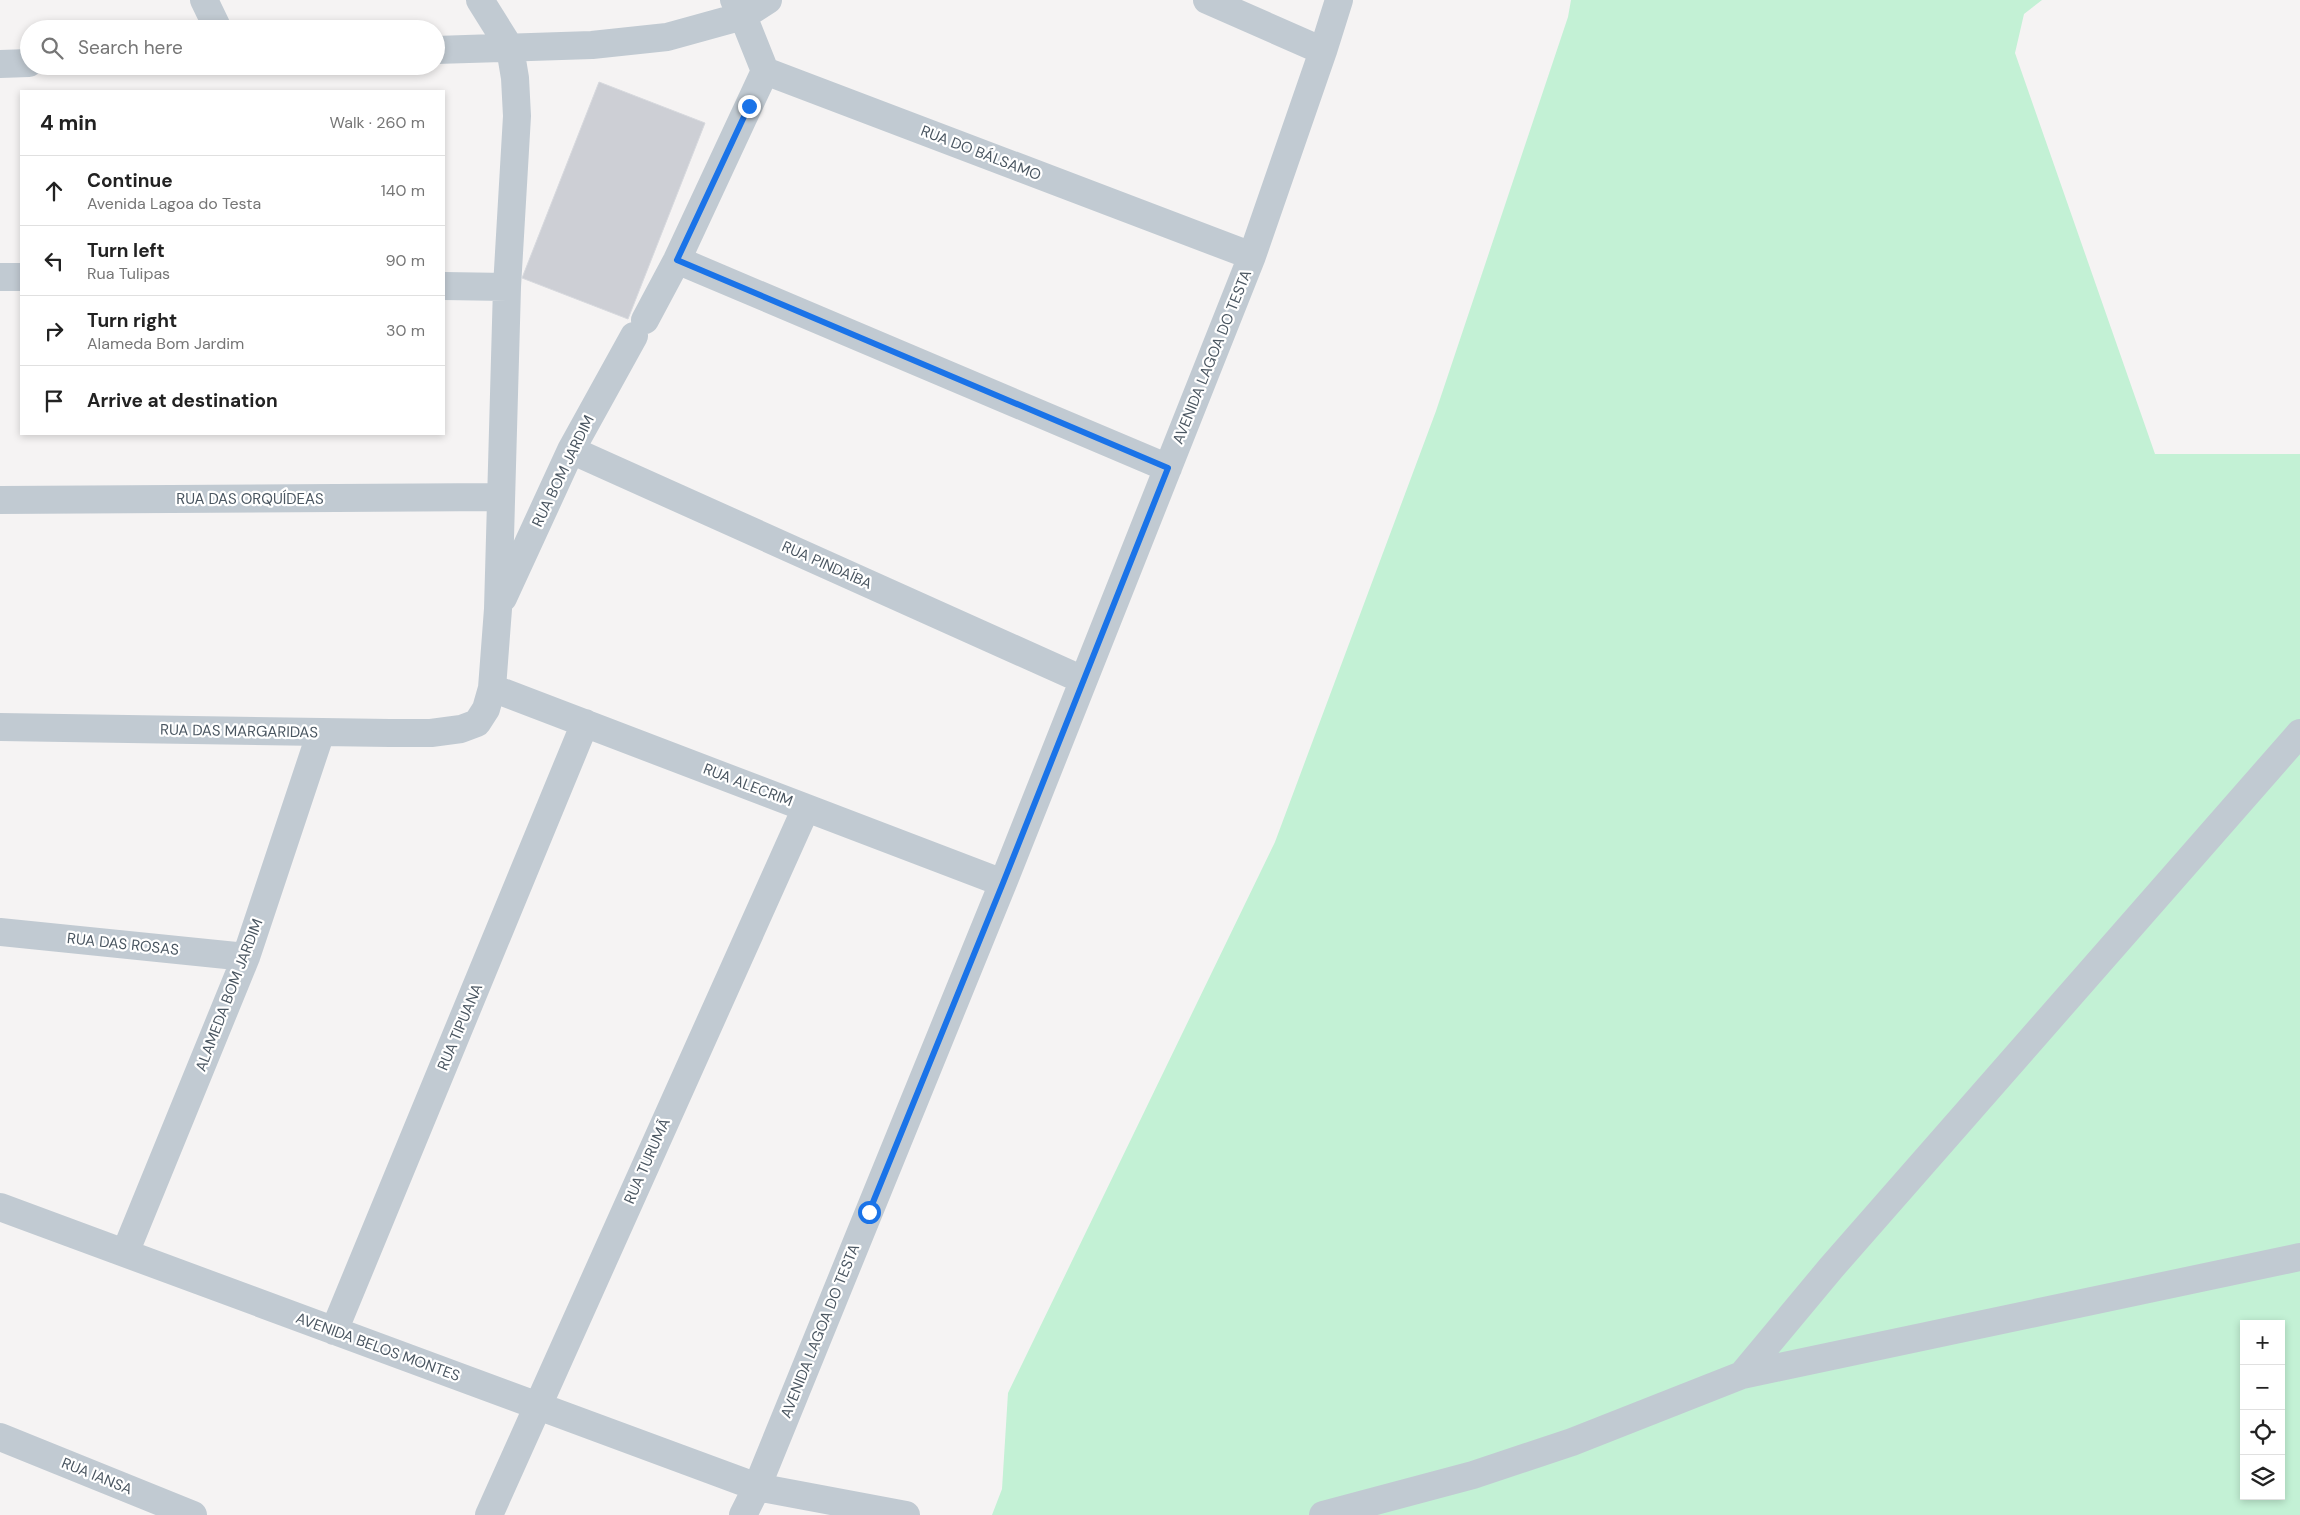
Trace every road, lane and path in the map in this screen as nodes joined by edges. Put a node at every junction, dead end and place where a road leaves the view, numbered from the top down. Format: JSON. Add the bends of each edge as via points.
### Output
{"nodes":[{"id":1,"x":204,"y":0,"type":"edge"},
{"id":2,"x":480,"y":0,"type":"edge"},
{"id":3,"x":768,"y":0,"type":"edge"},
{"id":4,"x":1207,"y":0,"type":"edge"},
{"id":5,"x":1339,"y":0,"type":"edge"},
{"id":6,"x":738,"y":8,"type":"edge"},
{"id":7,"x":214,"y":20,"type":"edge"},
{"id":8,"x":510,"y":48,"type":"junction"},
{"id":9,"x":445,"y":50,"type":"edge"},
{"id":10,"x":1324,"y":51,"type":"junction"},
{"id":11,"x":20,"y":63,"type":"edge"},
{"id":12,"x":0,"y":64,"type":"edge"},
{"id":13,"x":765,"y":71,"type":"junction"},
{"id":14,"x":1252,"y":256,"type":"junction"},
{"id":15,"x":677,"y":260,"type":"junction"},
{"id":16,"x":0,"y":277,"type":"edge"},
{"id":17,"x":20,"y":277,"type":"edge"},
{"id":18,"x":445,"y":286,"type":"edge"},
{"id":19,"x":507,"y":287,"type":"junction"},
{"id":20,"x":570,"y":450,"type":"junction"},
{"id":21,"x":1168,"y":468,"type":"junction"},
{"id":22,"x":500,"y":497,"type":"junction"},
{"id":23,"x":0,"y":500,"type":"edge"},
{"id":24,"x":498,"y":609,"type":"junction"},
{"id":25,"x":1083,"y":680,"type":"junction"},
{"id":26,"x":492,"y":688,"type":"junction"},
{"id":27,"x":585,"y":723,"type":"junction"},
{"id":28,"x":0,"y":727,"type":"edge"},
{"id":29,"x":321,"y":732,"type":"junction"},
{"id":30,"x":2300,"y":733,"type":"edge"},
{"id":31,"x":806,"y":808,"type":"junction"},
{"id":32,"x":1003,"y":883,"type":"junction"},
{"id":33,"x":0,"y":932,"type":"edge"},
{"id":34,"x":246,"y":957,"type":"junction"},
{"id":35,"x":0,"y":1207,"type":"edge"},
{"id":36,"x":125,"y":1253,"type":"junction"},
{"id":37,"x":2300,"y":1257,"type":"edge"},
{"id":38,"x":334,"y":1330,"type":"junction"},
{"id":39,"x":1742,"y":1375,"type":"junction"},
{"id":40,"x":538,"y":1406,"type":"junction"},
{"id":41,"x":0,"y":1437,"type":"edge"},
{"id":42,"x":757,"y":1487,"type":"junction"},
{"id":43,"x":193,"y":1515,"type":"edge"},
{"id":44,"x":489,"y":1515,"type":"edge"},
{"id":45,"x":743,"y":1515,"type":"edge"},
{"id":46,"x":906,"y":1515,"type":"edge"},
{"id":47,"x":1323,"y":1515,"type":"edge"}],
"edges":[{"from":1,"to":7,"type":"street"},
{"from":2,"to":8,"type":"street"},
{"from":3,"to":6,"type":"street"},
{"from":4,"to":10,"type":"street"},
{"from":5,"to":10,"type":"street","name":"AVENIDA LAGOA DO TESTA"},
{"from":6,"to":8,"type":"street","via":[[667,37],[592,45]]},
{"from":6,"to":13,"type":"street"},
{"from":8,"to":9,"type":"street"},
{"from":8,"to":19,"type":"street","via":[[517,116]]},
{"from":10,"to":14,"type":"street","name":"AVENIDA LAGOA DO TESTA"},
{"from":11,"to":12,"type":"street"},
{"from":13,"to":14,"type":"street","name":"RUA DO BÁLSAMO"},
{"from":13,"to":15,"type":"street"},
{"from":14,"to":21,"type":"street","name":"AVENIDA LAGOA DO TESTA"},
{"from":15,"to":20,"type":"street","name":"RUA BOM JARDIM"},
{"from":15,"to":21,"type":"street"},
{"from":16,"to":17,"type":"street"},
{"from":18,"to":19,"type":"street"},
{"from":19,"to":22,"type":"street"},
{"from":20,"to":24,"type":"street","name":"RUA BOM JARDIM"},
{"from":20,"to":25,"type":"street","name":"RUA PINDAÍBA"},
{"from":21,"to":25,"type":"street","name":"AVENIDA LAGOA DO TESTA"},
{"from":22,"to":23,"type":"street","name":"RUA DAS ORQUÍDEAS"},
{"from":22,"to":24,"type":"street"},
{"from":24,"to":26,"type":"street"},
{"from":25,"to":32,"type":"street","name":"AVENIDA LAGOA DO TESTA"},
{"from":26,"to":27,"type":"street","name":"RUA ALECRIM"},
{"from":26,"to":29,"type":"street","name":"RUA DAS MARGARIDAS","via":[[486,709],[477,723],[461,729],[431,733]]},
{"from":27,"to":31,"type":"street","name":"RUA ALECRIM"},
{"from":27,"to":38,"type":"street","name":"RUA TIPUANA"},
{"from":28,"to":29,"type":"street","name":"RUA DAS MARGARIDAS"},
{"from":29,"to":34,"type":"street","name":"ALAMEDA BOM JARDIM"},
{"from":30,"to":39,"type":"street","via":[[1844,1253]]},
{"from":31,"to":32,"type":"street","name":"RUA ALECRIM"},
{"from":31,"to":40,"type":"street","name":"RUA TURUMÃ"},
{"from":32,"to":42,"type":"street","name":"AVENIDA LAGOA DO TESTA"},
{"from":33,"to":34,"type":"street","name":"RUA DAS ROSAS"},
{"from":34,"to":36,"type":"street","name":"ALAMEDA BOM JARDIM"},
{"from":35,"to":36,"type":"street","name":"AVENIDA BELOS MONTES"},
{"from":36,"to":38,"type":"street","name":"AVENIDA BELOS MONTES"},
{"from":37,"to":39,"type":"street"},
{"from":38,"to":40,"type":"street","name":"AVENIDA BELOS MONTES"},
{"from":39,"to":47,"type":"street","via":[[1572,1442],[1474,1475]]},
{"from":40,"to":42,"type":"street","name":"AVENIDA BELOS MONTES"},
{"from":40,"to":44,"type":"street","name":"RUA TURUMÃ"},
{"from":41,"to":43,"type":"street","name":"RUA IANSA"},
{"from":42,"to":45,"type":"street","name":"AVENIDA LAGOA DO TESTA"},
{"from":42,"to":46,"type":"street","name":"AVENIDA BELOS MONTES"}]}
